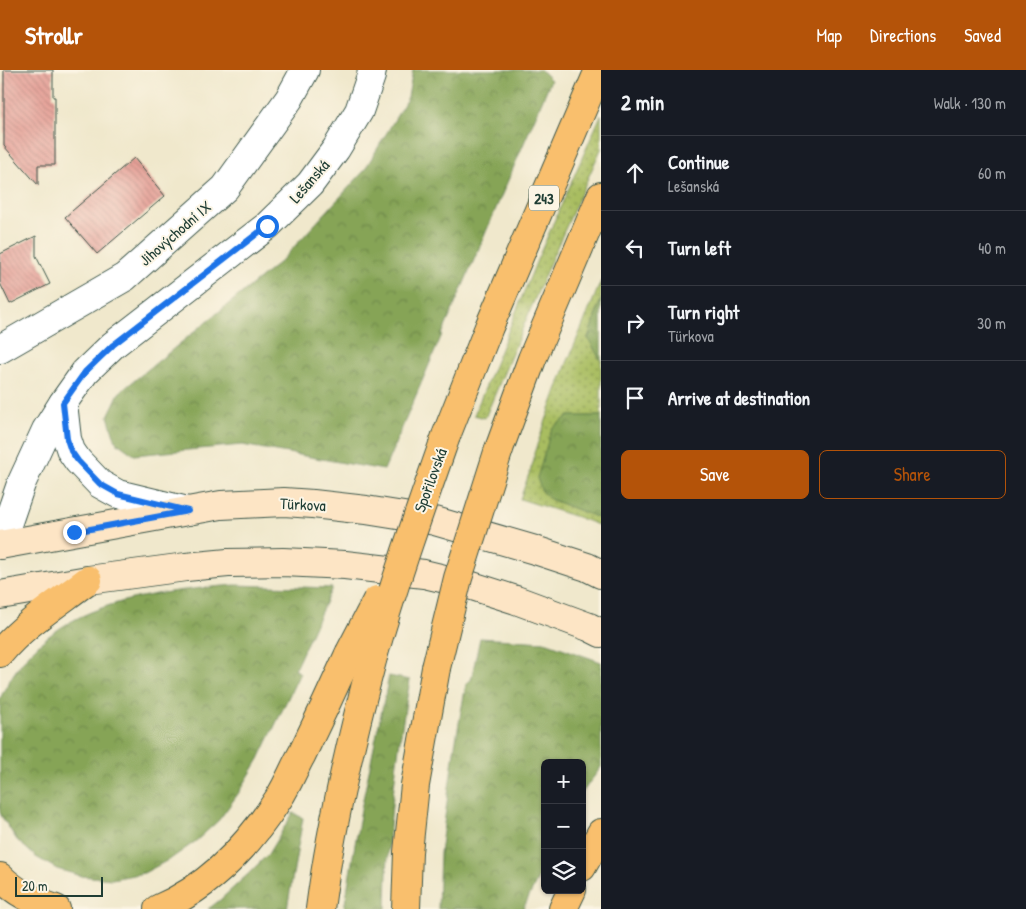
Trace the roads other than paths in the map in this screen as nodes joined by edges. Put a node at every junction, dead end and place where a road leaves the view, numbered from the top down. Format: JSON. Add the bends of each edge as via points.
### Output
{"nodes":[{"id":1,"x":305,"y":70,"type":"edge"},
{"id":2,"x":372,"y":70,"type":"edge"},
{"id":3,"x":599,"y":70,"type":"edge"},
{"id":4,"x":601,"y":196,"type":"edge"},
{"id":5,"x":0,"y":349,"type":"edge"},
{"id":6,"x":63,"y":403,"type":"junction"},
{"id":7,"x":188,"y":511,"type":"junction"},
{"id":8,"x":0,"y":545,"type":"edge"},
{"id":9,"x":601,"y":574,"type":"edge"},
{"id":10,"x":88,"y":580,"type":"junction"},
{"id":11,"x":0,"y":595,"type":"edge"},
{"id":12,"x":601,"y":633,"type":"edge"},
{"id":13,"x":0,"y":653,"type":"edge"},
{"id":14,"x":361,"y":655,"type":"junction"},
{"id":15,"x":601,"y":833,"type":"edge"},
{"id":16,"x":586,"y":860,"type":"edge"},
{"id":17,"x":0,"y":878,"type":"edge"},
{"id":18,"x":570,"y":894,"type":"edge"},
{"id":19,"x":56,"y":909,"type":"edge"},
{"id":20,"x":158,"y":909,"type":"edge"},
{"id":21,"x":320,"y":909,"type":"edge"},
{"id":22,"x":406,"y":909,"type":"edge"},
{"id":23,"x":563,"y":909,"type":"edge"}],
"edges":[{"from":1,"to":5,"type":"street","name":"Jihovýchodní IX","via":[[289,99],[226,188],[124,277]]},
{"from":2,"to":6,"type":"street","name":"Lešanská","via":[[358,111],[310,184],[267,226],[113,345],[85,372]]},
{"from":3,"to":14,"type":"highway","name":"Spořilovská","number":"243","bridge":true,"via":[[489,327],[414,527]]},
{"from":4,"to":22,"type":"highway","bridge":true,"via":[[499,449],[458,578],[436,668],[415,785]]},
{"from":6,"to":7,"type":"street","via":[[71,451],[100,484],[118,494]]},
{"from":6,"to":8,"type":"street","name":"Lešanská","via":[[24,477]]},
{"from":7,"to":8,"type":"main road","name":"Türkova"},
{"from":7,"to":9,"type":"main road","name":"Türkova","via":[[221,505],[284,502],[376,511],[435,521],[535,550]]},
{"from":10,"to":11,"type":"main road"},
{"from":10,"to":12,"type":"main road","via":[[228,563],[345,565],[424,574],[466,584]]},
{"from":10,"to":13,"type":"highway","via":[[25,628]]},
{"from":14,"to":20,"type":"highway","via":[[319,719],[280,796],[240,852],[196,889]]},
{"from":14,"to":21,"type":"highway","via":[[354,732],[330,843]]},
{"from":15,"to":16,"type":"highway"},
{"from":17,"to":19,"type":"highway","via":[[39,904]]},
{"from":18,"to":23,"type":"highway"}]}
